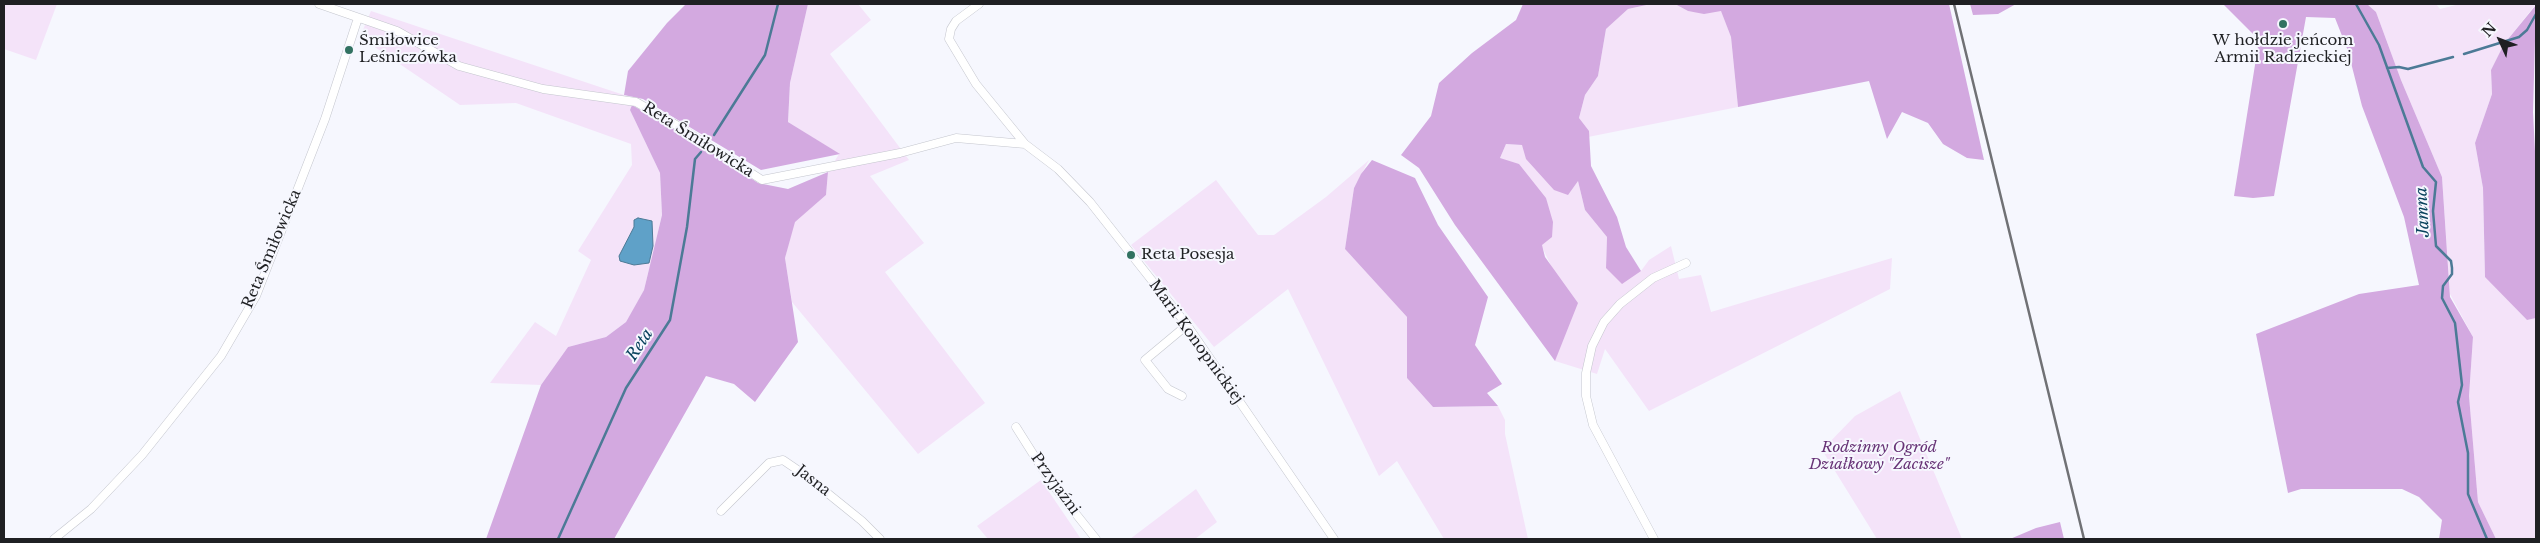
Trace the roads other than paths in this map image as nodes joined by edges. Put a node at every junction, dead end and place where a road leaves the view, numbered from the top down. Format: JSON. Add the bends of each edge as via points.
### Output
{"nodes":[{"id":1,"x":319,"y":4,"type":"edge"},
{"id":2,"x":979,"y":4,"type":"edge"},
{"id":3,"x":358,"y":18,"type":"junction"},
{"id":4,"x":1025,"y":144,"type":"junction"},
{"id":5,"x":1686,"y":263,"type":"dead end"},
{"id":6,"x":1187,"y":325,"type":"junction"},
{"id":7,"x":1182,"y":396,"type":"dead end"},
{"id":8,"x":1016,"y":426,"type":"dead end"},
{"id":9,"x":721,"y":511,"type":"dead end"},
{"id":10,"x":54,"y":539,"type":"edge"},
{"id":11,"x":880,"y":539,"type":"edge"},
{"id":12,"x":1096,"y":539,"type":"edge"},
{"id":13,"x":1334,"y":539,"type":"edge"},
{"id":14,"x":1654,"y":539,"type":"edge"}],
"edges":[{"from":1,"to":3,"type":"street","name":"Reta Śmiłowicka"},
{"from":2,"to":4,"type":"street","name":"Marii Konopnickiej","via":[[956,21],[949,39],[976,84]]},
{"from":3,"to":4,"type":"street","name":"Reta Śmiłowicka","via":[[397,31],[459,66],[543,89],[636,102],[762,180],[900,153],[956,138]]},
{"from":3,"to":10,"type":"street","name":"Reta Śmiłowicka","via":[[325,119],[256,296],[221,356],[142,455],[91,509]]},
{"from":4,"to":6,"type":"street","name":"Marii Konopnickiej","via":[[1058,169],[1090,202]]},
{"from":5,"to":14,"type":"street","via":[[1653,278],[1620,304],[1604,322],[1592,346],[1586,373],[1586,396],[1593,425]]},
{"from":6,"to":7,"type":"street","via":[[1144,360],[1168,389]]},
{"from":6,"to":13,"type":"street","name":"Marii Konopnickiej"},
{"from":8,"to":12,"type":"street","name":"Przyjaźni","via":[[1052,484]]},
{"from":9,"to":11,"type":"street","name":"Jasna","via":[[769,463],[783,460],[805,474]]}]}
